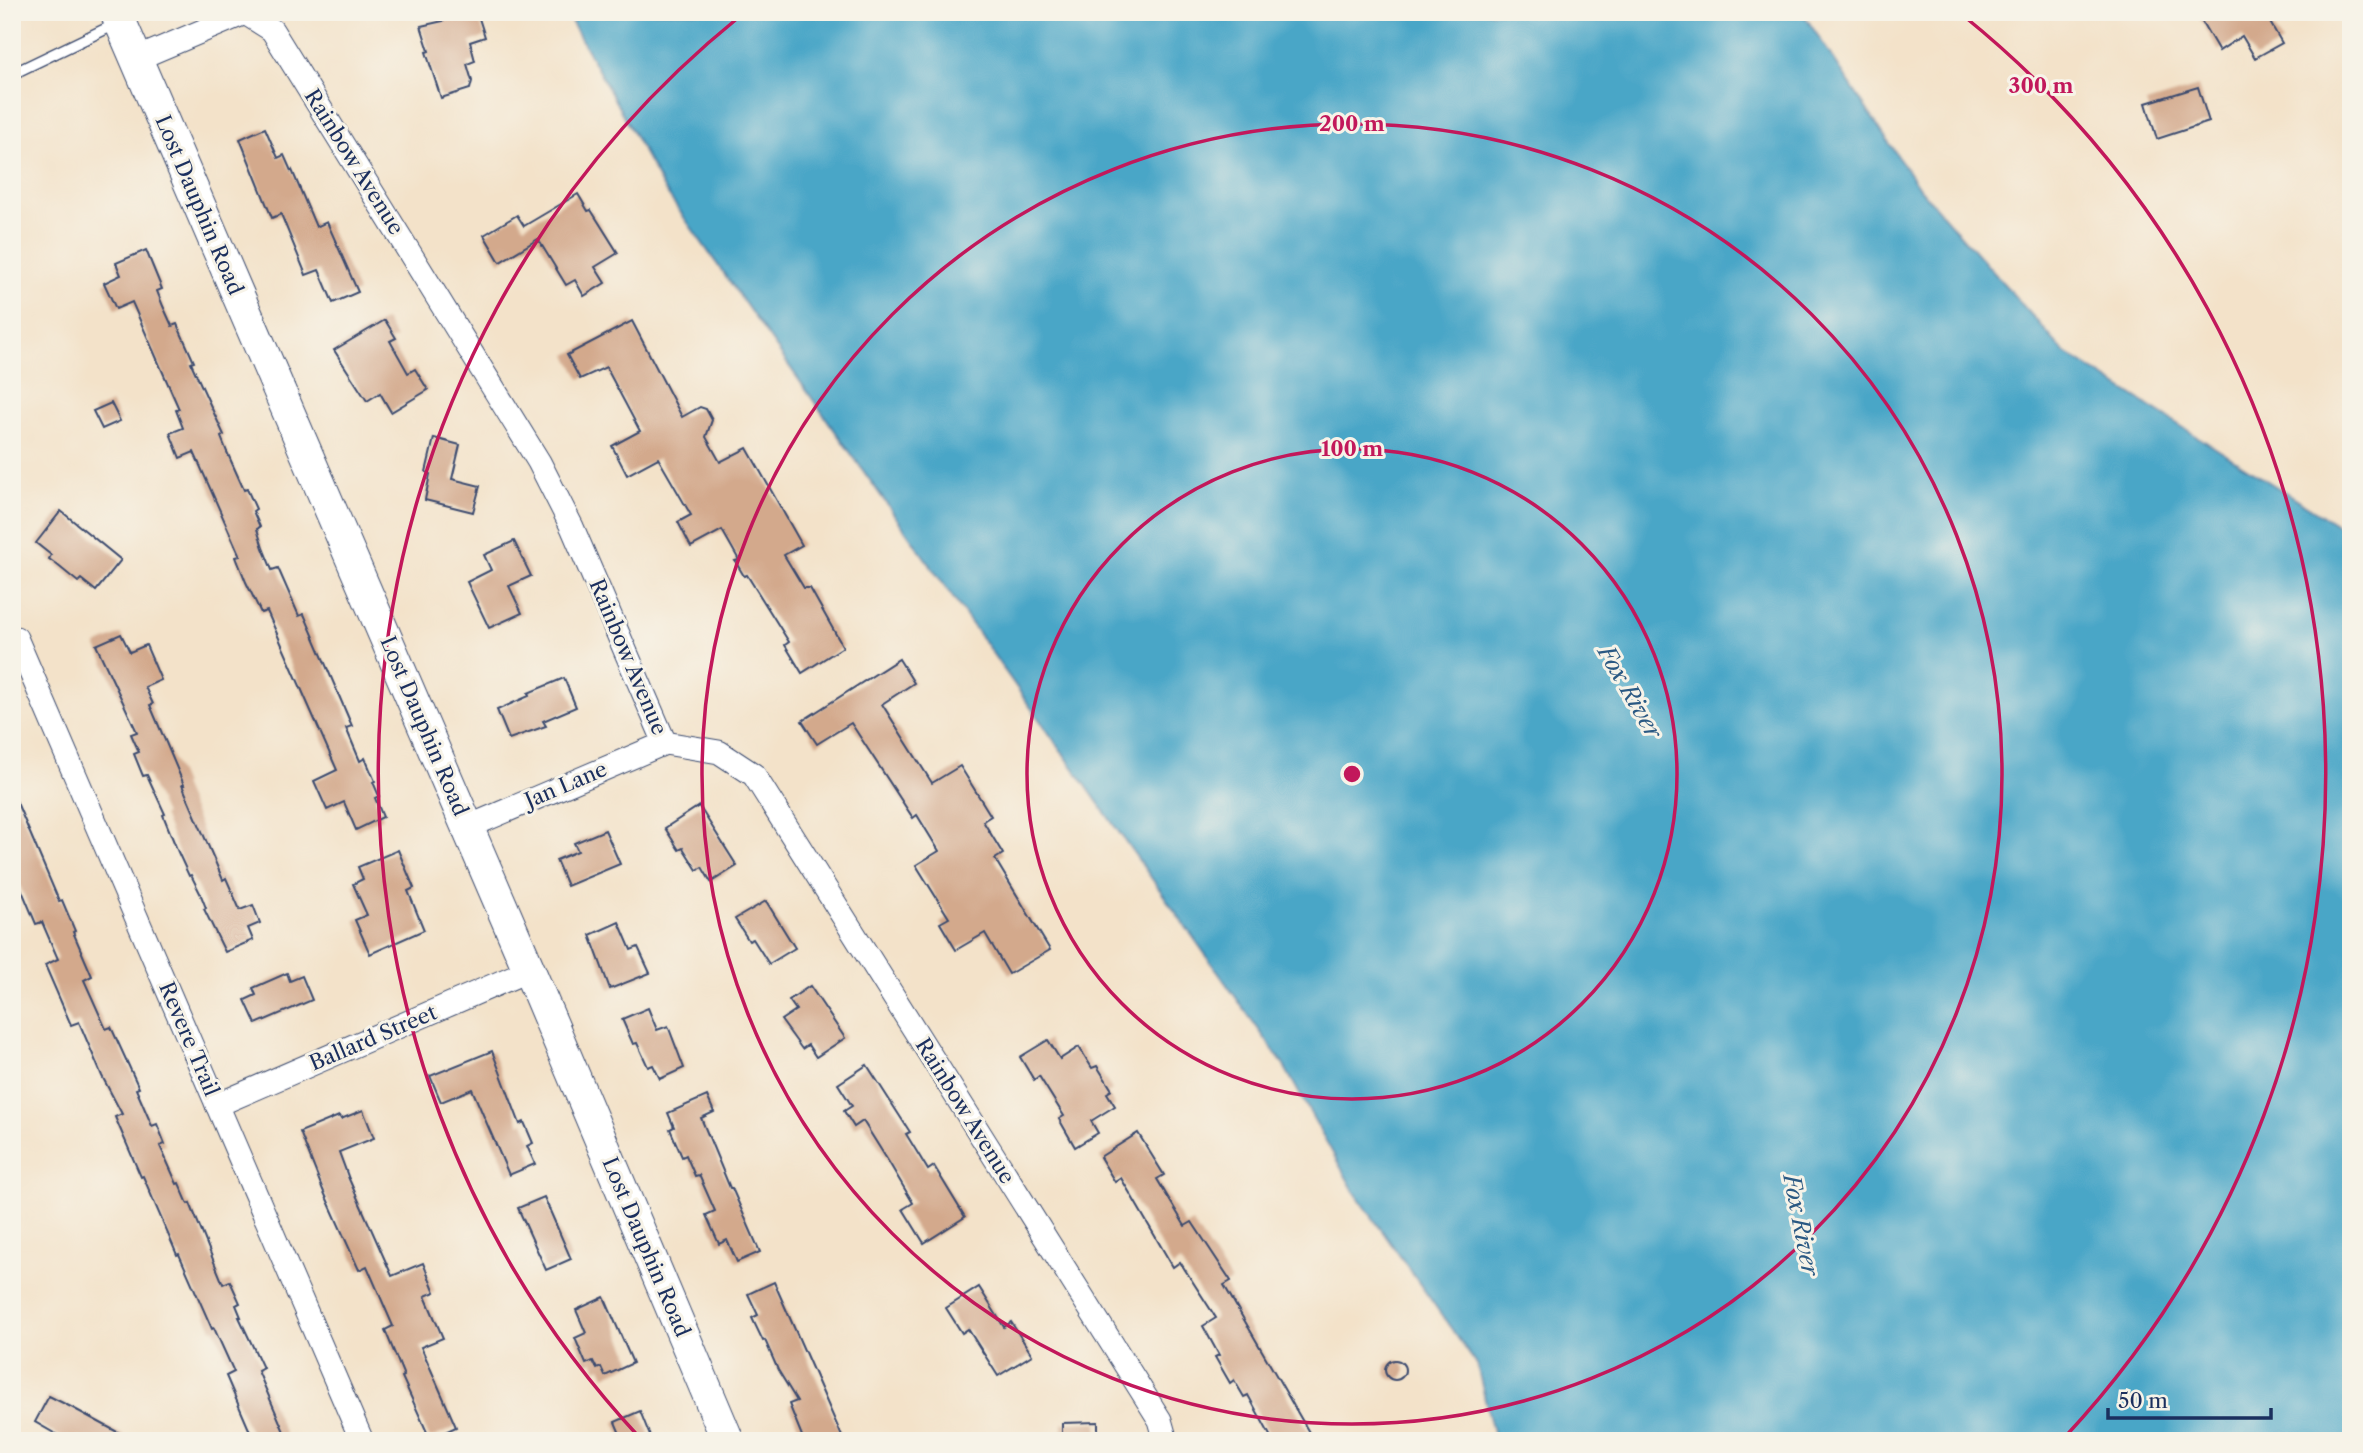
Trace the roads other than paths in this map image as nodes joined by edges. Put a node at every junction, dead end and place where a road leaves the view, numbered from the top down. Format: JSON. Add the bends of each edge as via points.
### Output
{"nodes":[{"id":1,"x":118,"y":17,"type":"edge"},
{"id":2,"x":136,"y":59,"type":"junction"},
{"id":3,"x":12,"y":74,"type":"edge"},
{"id":4,"x":14,"y":639,"type":"edge"},
{"id":5,"x":665,"y":744,"type":"junction"},
{"id":6,"x":468,"y":827,"type":"junction"},
{"id":7,"x":529,"y":971,"type":"junction"},
{"id":8,"x":217,"y":1105,"type":"junction"},
{"id":9,"x":362,"y":1441,"type":"edge"},
{"id":10,"x":728,"y":1441,"type":"edge"},
{"id":11,"x":1166,"y":1441,"type":"edge"}],
"edges":[{"from":1,"to":2,"type":"street","name":"Lost Dauphin Road"},
{"from":1,"to":3,"type":"lane"},
{"from":2,"to":5,"type":"street","name":"Rainbow Avenue","via":[[245,13],[272,30],[539,462],[572,527]]},
{"from":2,"to":6,"type":"street","name":"Lost Dauphin Road"},
{"from":4,"to":8,"type":"street","name":"Revere Trail"},
{"from":5,"to":6,"type":"street","name":"Jan Lane"},
{"from":5,"to":11,"type":"street","name":"Rainbow Avenue","via":[[719,752],[754,775],[1160,1420]]},
{"from":6,"to":7,"type":"street","name":"Lost Dauphin Road"},
{"from":7,"to":8,"type":"street","name":"Ballard Street"},
{"from":7,"to":10,"type":"street","name":"Lost Dauphin Road"},
{"from":8,"to":9,"type":"street","name":"Revere Trail"}]}
